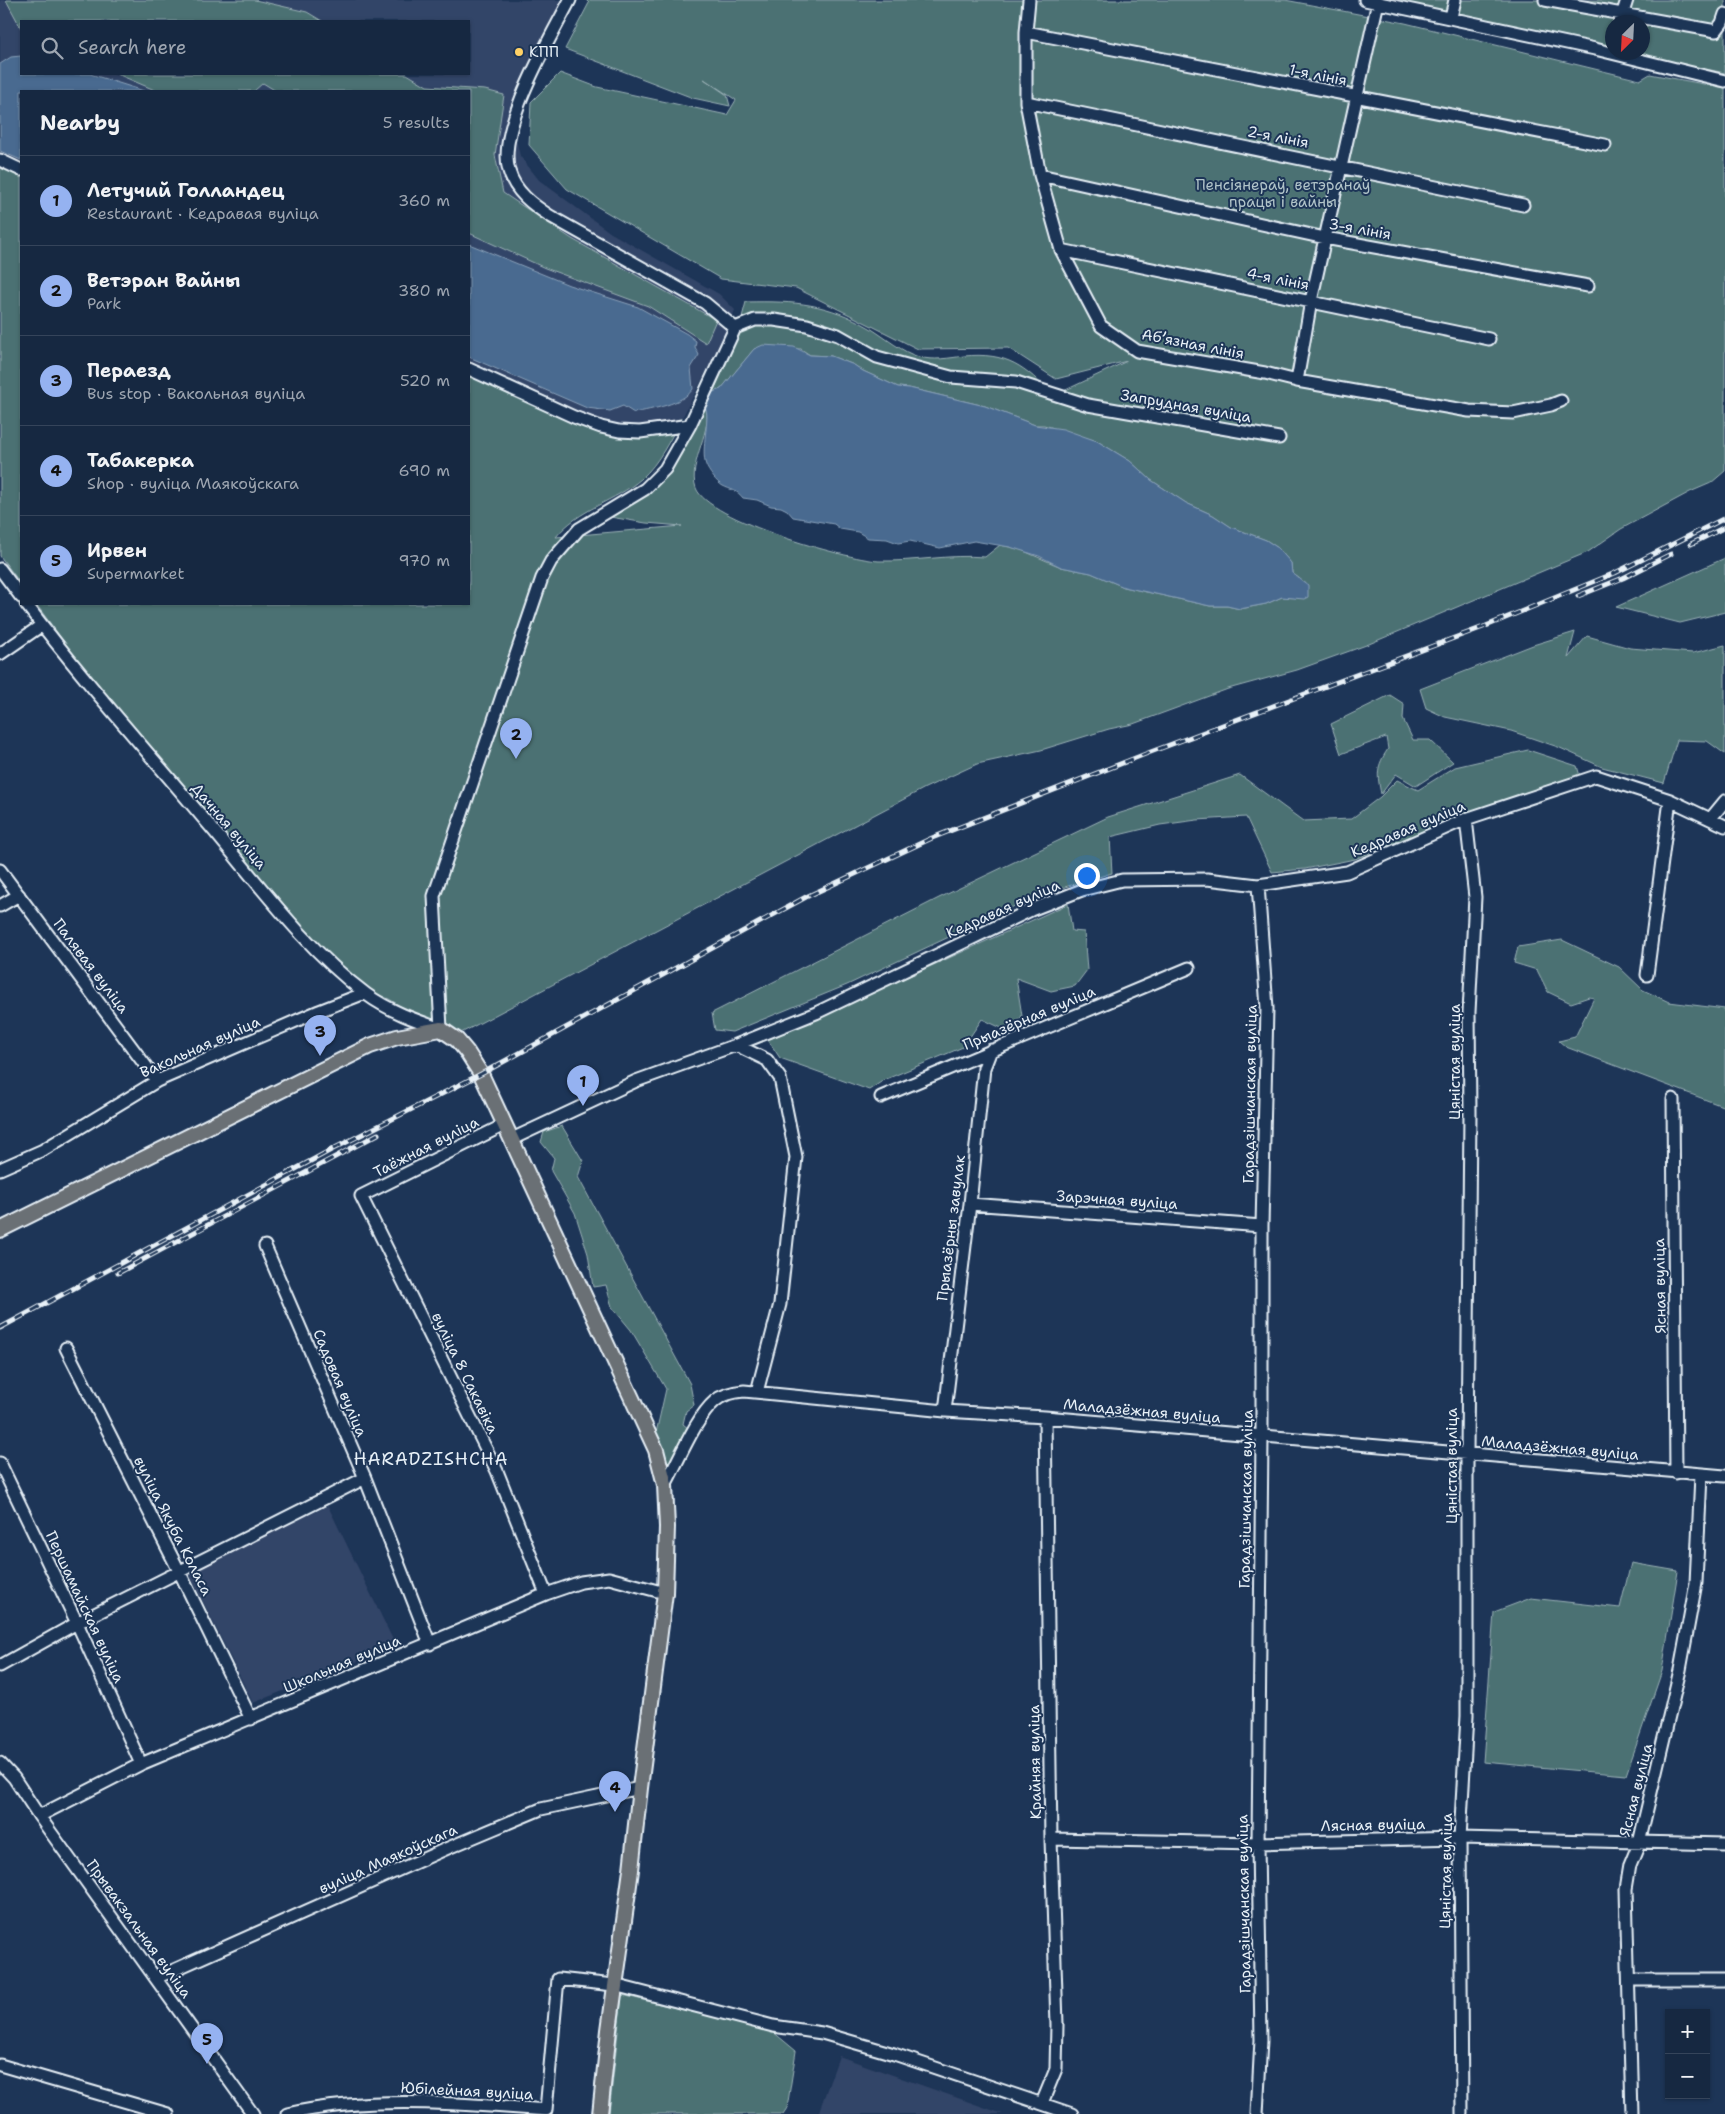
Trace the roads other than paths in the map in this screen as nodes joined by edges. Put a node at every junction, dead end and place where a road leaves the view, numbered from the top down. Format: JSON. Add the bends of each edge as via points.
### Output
{"nodes":[{"id":1,"x":570,"y":0,"type":"edge"},
{"id":2,"x":1029,"y":0,"type":"edge"},
{"id":3,"x":1365,"y":0,"type":"edge"},
{"id":4,"x":1455,"y":0,"type":"edge"},
{"id":5,"x":1545,"y":0,"type":"edge"},
{"id":6,"x":1627,"y":0,"type":"edge"},
{"id":7,"x":1378,"y":2,"type":"junction"},
{"id":8,"x":1394,"y":3,"type":"edge"},
{"id":9,"x":1725,"y":14,"type":"edge"},
{"id":10,"x":1608,"y":15,"type":"edge"},
{"id":11,"x":1622,"y":15,"type":"edge"},
{"id":12,"x":1451,"y":17,"type":"junction"},
{"id":13,"x":1650,"y":22,"type":"edge"},
{"id":14,"x":1026,"y":32,"type":"junction"},
{"id":15,"x":1605,"y":50,"type":"edge"},
{"id":16,"x":1646,"y":60,"type":"edge"},
{"id":17,"x":1725,"y":81,"type":"edge"},
{"id":18,"x":1356,"y":98,"type":"junction"},
{"id":19,"x":1026,"y":102,"type":"junction"},
{"id":20,"x":1605,"y":145,"type":"dead end"},
{"id":21,"x":0,"y":160,"type":"edge"},
{"id":22,"x":1342,"y":166,"type":"junction"},
{"id":23,"x":20,"y":170,"type":"edge"},
{"id":24,"x":1040,"y":175,"type":"junction"},
{"id":25,"x":1523,"y":204,"type":"dead end"},
{"id":26,"x":1325,"y":238,"type":"junction"},
{"id":27,"x":1061,"y":250,"type":"junction"},
{"id":28,"x":1588,"y":286,"type":"dead end"},
{"id":29,"x":1311,"y":301,"type":"junction"},
{"id":30,"x":735,"y":328,"type":"junction"},
{"id":31,"x":1489,"y":339,"type":"dead end"},
{"id":32,"x":470,"y":369,"type":"edge"},
{"id":33,"x":1297,"y":382,"type":"junction"},
{"id":34,"x":1561,"y":400,"type":"dead end"},
{"id":35,"x":690,"y":425,"type":"junction"},
{"id":36,"x":1280,"y":438,"type":"dead end"},
{"id":37,"x":0,"y":569,"type":"edge"},
{"id":38,"x":20,"y":596,"type":"edge"},
{"id":39,"x":27,"y":605,"type":"edge"},
{"id":40,"x":42,"y":625,"type":"junction"},
{"id":41,"x":0,"y":654,"type":"edge"},
{"id":42,"x":1670,"y":800,"type":"junction"},
{"id":43,"x":1725,"y":801,"type":"edge"},
{"id":44,"x":1712,"y":818,"type":"junction"},
{"id":45,"x":1466,"y":820,"type":"junction"},
{"id":46,"x":1725,"y":826,"type":"edge"},
{"id":47,"x":0,"y":870,"type":"edge"},
{"id":48,"x":1258,"y":885,"type":"junction"},
{"id":49,"x":19,"y":895,"type":"junction"},
{"id":50,"x":0,"y":906,"type":"edge"},
{"id":51,"x":1189,"y":968,"type":"dead end"},
{"id":52,"x":1647,"y":975,"type":"dead end"},
{"id":53,"x":365,"y":993,"type":"junction"},
{"id":54,"x":441,"y":1029,"type":"junction"},
{"id":55,"x":736,"y":1045,"type":"junction"},
{"id":56,"x":991,"y":1050,"type":"junction"},
{"id":57,"x":157,"y":1081,"type":"junction"},
{"id":58,"x":881,"y":1097,"type":"dead end"},
{"id":59,"x":1673,"y":1099,"type":"dead end"},
{"id":60,"x":504,"y":1125,"type":"junction"},
{"id":61,"x":512,"y":1139,"type":"junction"},
{"id":62,"x":0,"y":1169,"type":"edge"},
{"id":63,"x":361,"y":1196,"type":"joint"},
{"id":64,"x":970,"y":1204,"type":"junction"},
{"id":65,"x":1262,"y":1226,"type":"junction"},
{"id":66,"x":0,"y":1230,"type":"edge"},
{"id":67,"x":265,"y":1246,"type":"dead end"},
{"id":68,"x":66,"y":1348,"type":"dead end"},
{"id":69,"x":757,"y":1392,"type":"junction"},
{"id":70,"x":945,"y":1411,"type":"junction"},
{"id":71,"x":1045,"y":1417,"type":"junction"},
{"id":72,"x":1262,"y":1437,"type":"junction"},
{"id":73,"x":1467,"y":1454,"type":"junction"},
{"id":74,"x":0,"y":1463,"type":"edge"},
{"id":75,"x":1676,"y":1473,"type":"junction"},
{"id":76,"x":1701,"y":1475,"type":"junction"},
{"id":77,"x":1725,"y":1476,"type":"edge"},
{"id":78,"x":365,"y":1478,"type":"junction"},
{"id":79,"x":666,"y":1485,"type":"junction"},
{"id":80,"x":180,"y":1571,"type":"junction"},
{"id":81,"x":665,"y":1593,"type":"junction"},
{"id":82,"x":546,"y":1594,"type":"junction"},
{"id":83,"x":77,"y":1623,"type":"junction"},
{"id":84,"x":430,"y":1644,"type":"junction"},
{"id":85,"x":0,"y":1666,"type":"edge"},
{"id":86,"x":251,"y":1719,"type":"junction"},
{"id":87,"x":0,"y":1763,"type":"edge"},
{"id":88,"x":140,"y":1764,"type":"junction"},
{"id":89,"x":640,"y":1788,"type":"junction"},
{"id":90,"x":39,"y":1816,"type":"junction"},
{"id":91,"x":1460,"y":1838,"type":"junction"},
{"id":92,"x":1051,"y":1839,"type":"junction"},
{"id":93,"x":1258,"y":1843,"type":"junction"},
{"id":94,"x":1639,"y":1843,"type":"junction"},
{"id":95,"x":1725,"y":1844,"type":"edge"},
{"id":96,"x":156,"y":1978,"type":"junction"},
{"id":97,"x":1629,"y":1980,"type":"junction"},
{"id":98,"x":1725,"y":1980,"type":"edge"},
{"id":99,"x":614,"y":1985,"type":"junction"},
{"id":100,"x":0,"y":2065,"type":"edge"},
{"id":101,"x":1042,"y":2103,"type":"junction"},
{"id":102,"x":168,"y":2114,"type":"edge"},
{"id":103,"x":253,"y":2114,"type":"edge"},
{"id":104,"x":287,"y":2114,"type":"edge"},
{"id":105,"x":600,"y":2114,"type":"edge"},
{"id":106,"x":1072,"y":2114,"type":"edge"},
{"id":107,"x":1257,"y":2114,"type":"edge"},
{"id":108,"x":1462,"y":2114,"type":"edge"},
{"id":109,"x":1632,"y":2114,"type":"edge"}],
"edges":[{"from":1,"to":30,"type":"street","via":[[526,89],[512,129],[507,158],[514,183],[528,200],[550,216],[705,303]]},
{"from":2,"to":14,"type":"street","name":"Абʼязная лінія"},
{"from":3,"to":7,"type":"street"},
{"from":4,"to":12,"type":"street"},
{"from":5,"to":10,"type":"street"},
{"from":6,"to":11,"type":"street"},
{"from":7,"to":8,"type":"street"},
{"from":7,"to":18,"type":"street"},
{"from":8,"to":12,"type":"street"},
{"from":9,"to":13,"type":"street","via":[[1716,31]]},
{"from":12,"to":15,"type":"street"},
{"from":14,"to":18,"type":"street","name":"1-я лінія"},
{"from":14,"to":19,"type":"street","name":"Абʼязная лінія"},
{"from":16,"to":17,"type":"street"},
{"from":18,"to":20,"type":"street","name":"1-я лінія"},
{"from":18,"to":22,"type":"street"},
{"from":19,"to":22,"type":"street","name":"2-я лінія"},
{"from":19,"to":24,"type":"street","name":"Абʼязная лінія"},
{"from":21,"to":23,"type":"street"},
{"from":22,"to":25,"type":"street","name":"2-я лінія"},
{"from":22,"to":26,"type":"street"},
{"from":24,"to":26,"type":"street","name":"3-я лінія"},
{"from":24,"to":27,"type":"street","name":"Абʼязная лінія"},
{"from":26,"to":28,"type":"street","name":"3-я лінія"},
{"from":26,"to":29,"type":"street"},
{"from":27,"to":29,"type":"street","name":"4-я лінія"},
{"from":27,"to":33,"type":"street","name":"Абʼязная лінія","via":[[1101,326],[1137,351],[1265,373]]},
{"from":29,"to":31,"type":"street","name":"4-я лінія"},
{"from":29,"to":33,"type":"street"},
{"from":30,"to":35,"type":"street"},
{"from":30,"to":36,"type":"street","name":"Запрудная вуліца","via":[[755,320],[807,325],[838,335],[877,357],[904,366],[951,377],[1016,382],[1088,404]]},
{"from":32,"to":35,"type":"street","via":[[574,417],[619,431],[640,432]]},
{"from":33,"to":34,"type":"street","name":"Абʼязная лінія","via":[[1470,411],[1513,413],[1550,406]]},
{"from":35,"to":54,"type":"street","via":[[675,455],[656,480],[579,529],[551,561],[542,578],[434,896]]},
{"from":37,"to":38,"type":"street"},
{"from":39,"to":40,"type":"street","name":"Дачная вуліца"},
{"from":40,"to":41,"type":"street"},
{"from":40,"to":53,"type":"street","name":"Дачная вуліца","via":[[301,934]]},
{"from":42,"to":44,"type":"street","name":"Кедравая вуліца"},
{"from":42,"to":45,"type":"street","name":"Кедравая вуліца","via":[[1596,776]]},
{"from":42,"to":52,"type":"street"},
{"from":43,"to":44,"type":"street"},
{"from":44,"to":46,"type":"street","name":"Кедравая вуліца"},
{"from":45,"to":48,"type":"street","name":"Кедравая вуліца","via":[[1347,872]]},
{"from":45,"to":73,"type":"street","name":"Цяністая вуліца","via":[[1475,897],[1469,1012]]},
{"from":47,"to":49,"type":"street","name":"Палявая вуліца"},
{"from":48,"to":55,"type":"street","name":"Кедравая вуліца","via":[[1207,880],[1122,880],[1082,890],[1031,910],[816,1013]]},
{"from":48,"to":65,"type":"street","name":"Гарадзішчанская вуліца","via":[[1267,1008]]},
{"from":49,"to":50,"type":"street"},
{"from":49,"to":57,"type":"street","name":"Палявая вуліца"},
{"from":51,"to":56,"type":"street","name":"Прыазёрная вуліца"},
{"from":53,"to":54,"type":"street","name":"Дачная вуліца","via":[[396,1012]]},
{"from":53,"to":57,"type":"street","name":"Вакольная вуліца"},
{"from":54,"to":60,"type":"main road","via":[[467,1052],[481,1074]]},
{"from":54,"to":66,"type":"main road","via":[[370,1046]]},
{"from":55,"to":61,"type":"street","name":"Кедравая вуліца","via":[[636,1081]]},
{"from":55,"to":69,"type":"street","via":[[767,1060],[780,1078],[796,1157],[780,1304]]},
{"from":56,"to":58,"type":"street","name":"Прыазёрная вуліца"},
{"from":56,"to":64,"type":"street","name":"Прыазёрны завулак","via":[[984,1068]]},
{"from":57,"to":62,"type":"street","name":"Вакольная вуліца","via":[[43,1150]]},
{"from":59,"to":75,"type":"street","name":"Ясная вуліца"},
{"from":60,"to":61,"type":"main road"},
{"from":60,"to":63,"type":"street","name":"Таёжная вуліца"},
{"from":61,"to":79,"type":"main road","via":[[656,1450]]},
{"from":63,"to":82,"type":"street","name":"вуліца 8 Сакавіка","via":[[497,1471]]},
{"from":64,"to":65,"type":"street","name":"Зарэчная вуліца"},
{"from":64,"to":70,"type":"street","name":"Прыазёрны завулак"},
{"from":65,"to":72,"type":"street","name":"Гарадзішчанская вуліца"},
{"from":67,"to":78,"type":"street","name":"Садовая вуліца"},
{"from":68,"to":80,"type":"street","name":"вуліца Якуба Коласа"},
{"from":69,"to":70,"type":"street","name":"Маладзёжная вуліца"},
{"from":69,"to":79,"type":"street","name":"Маладзёжная вуліца","via":[[730,1393],[715,1401],[703,1415]]},
{"from":70,"to":71,"type":"street","name":"Маладзёжная вуліца"},
{"from":71,"to":72,"type":"street","name":"Маладзёжная вуліца"},
{"from":71,"to":92,"type":"street","name":"Крайняя вуліца"},
{"from":72,"to":73,"type":"street","name":"Маладзёжная вуліца"},
{"from":72,"to":93,"type":"street","name":"Гарадзішчанская вуліца"},
{"from":73,"to":75,"type":"street","name":"Маладзёжная вуліца"},
{"from":73,"to":91,"type":"street","name":"Цяністая вуліца","via":[[1467,1716]]},
{"from":74,"to":83,"type":"street","name":"Першамайская вуліца"},
{"from":75,"to":76,"type":"street","name":"Маладзёжная вуліца"},
{"from":76,"to":77,"type":"street","name":"Маладзёжная вуліца"},
{"from":76,"to":94,"type":"street","name":"Ясная вуліца","via":[[1694,1592],[1680,1670]]},
{"from":78,"to":80,"type":"street"},
{"from":78,"to":84,"type":"street","name":"Садовая вуліца"},
{"from":79,"to":81,"type":"main road"},
{"from":80,"to":83,"type":"street"},
{"from":80,"to":86,"type":"street","name":"вуліца Якуба Коласа"},
{"from":81,"to":82,"type":"street","name":"Школьная вуліца","via":[[610,1578],[581,1582]]},
{"from":81,"to":89,"type":"main road"},
{"from":82,"to":84,"type":"street","name":"Школьная вуліца"},
{"from":83,"to":85,"type":"street"},
{"from":83,"to":88,"type":"street","name":"Першамайская вуліца"},
{"from":84,"to":86,"type":"street","name":"Школьная вуліца"},
{"from":86,"to":88,"type":"street","name":"Школьная вуліца"},
{"from":87,"to":90,"type":"street","name":"Прывакзальная вуліца"},
{"from":88,"to":90,"type":"street","name":"Школьная вуліца"},
{"from":89,"to":96,"type":"street","name":"вуліца Маякоўскага","via":[[540,1809]]},
{"from":89,"to":99,"type":"main road"},
{"from":90,"to":96,"type":"street","name":"Прывакзальная вуліца"},
{"from":91,"to":93,"type":"street","name":"Лясная вуліца"},
{"from":91,"to":94,"type":"street","name":"Лясная вуліца"},
{"from":91,"to":108,"type":"street","name":"Цяністая вуліца"},
{"from":92,"to":93,"type":"street","name":"Лясная вуліца"},
{"from":92,"to":101,"type":"street","name":"Крайняя вуліца","via":[[1056,2069]]},
{"from":93,"to":107,"type":"street","name":"Гарадзішчанская вуліца","via":[[1261,2040]]},
{"from":94,"to":95,"type":"street","name":"Лясная вуліца"},
{"from":94,"to":97,"type":"street","name":"Ясная вуліца","via":[[1630,1865],[1626,1889]]},
{"from":96,"to":103,"type":"street","name":"Прывакзальная вуліца"},
{"from":97,"to":98,"type":"street"},
{"from":97,"to":109,"type":"street","name":"Ясная вуліца"},
{"from":99,"to":101,"type":"street","via":[[773,2026],[822,2033]]},
{"from":99,"to":104,"type":"street","name":"Юбілейная вуліца","via":[[558,1979],[546,2110],[420,2101],[313,2108]]},
{"from":99,"to":105,"type":"main road"},
{"from":100,"to":102,"type":"street"},
{"from":101,"to":106,"type":"street"}]}
